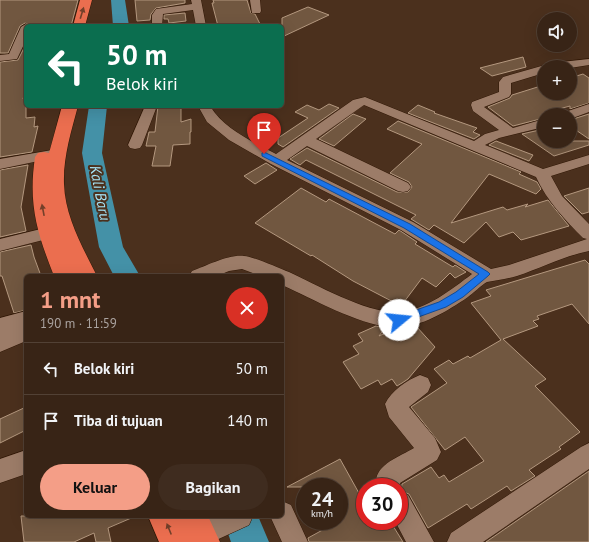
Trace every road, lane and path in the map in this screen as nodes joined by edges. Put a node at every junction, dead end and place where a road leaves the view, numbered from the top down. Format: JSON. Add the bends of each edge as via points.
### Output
{"nodes":[{"id":1,"x":86,"y":0,"type":"edge"},
{"id":2,"x":97,"y":0,"type":"edge"},
{"id":3,"x":255,"y":0,"type":"edge"},
{"id":4,"x":197,"y":3,"type":"edge"},
{"id":5,"x":256,"y":11,"type":"dead end"},
{"id":6,"x":80,"y":24,"type":"edge"},
{"id":7,"x":91,"y":24,"type":"edge"},
{"id":8,"x":157,"y":24,"type":"edge"},
{"id":9,"x":201,"y":24,"type":"edge"},
{"id":10,"x":24,"y":32,"type":"edge"},
{"id":11,"x":0,"y":58,"type":"edge"},
{"id":12,"x":577,"y":68,"type":"edge"},
{"id":13,"x":587,"y":68,"type":"edge"},
{"id":14,"x":537,"y":71,"type":"edge"},
{"id":15,"x":577,"y":72,"type":"edge"},
{"id":16,"x":527,"y":87,"type":"dead end"},
{"id":17,"x":506,"y":92,"type":"junction"},
{"id":18,"x":57,"y":108,"type":"edge"},
{"id":19,"x":69,"y":108,"type":"edge"},
{"id":20,"x":150,"y":108,"type":"edge"},
{"id":21,"x":205,"y":108,"type":"edge"},
{"id":22,"x":589,"y":108,"type":"edge"},
{"id":23,"x":577,"y":112,"type":"edge"},
{"id":24,"x":537,"y":125,"type":"edge"},
{"id":25,"x":510,"y":132,"type":"junction"},
{"id":26,"x":306,"y":140,"type":"junction"},
{"id":27,"x":135,"y":145,"type":"dead end"},
{"id":28,"x":475,"y":147,"type":"junction"},
{"id":29,"x":51,"y":154,"type":"junction"},
{"id":30,"x":589,"y":159,"type":"edge"},
{"id":31,"x":276,"y":161,"type":"junction"},
{"id":32,"x":0,"y":164,"type":"edge"},
{"id":33,"x":542,"y":174,"type":"junction"},
{"id":34,"x":403,"y":187,"type":"dead end"},
{"id":35,"x":49,"y":233,"type":"junction"},
{"id":36,"x":589,"y":234,"type":"edge"},
{"id":37,"x":0,"y":245,"type":"edge"},
{"id":38,"x":589,"y":245,"type":"edge"},
{"id":39,"x":64,"y":274,"type":"edge"},
{"id":40,"x":85,"y":274,"type":"edge"},
{"id":41,"x":203,"y":274,"type":"edge"},
{"id":42,"x":276,"y":274,"type":"edge"},
{"id":43,"x":485,"y":274,"type":"junction"},
{"id":44,"x":284,"y":277,"type":"edge"},
{"id":45,"x":24,"y":320,"type":"edge"},
{"id":46,"x":0,"y":326,"type":"edge"},
{"id":47,"x":24,"y":333,"type":"edge"},
{"id":48,"x":0,"y":343,"type":"edge"},
{"id":49,"x":420,"y":385,"type":"dead end"},
{"id":50,"x":589,"y":455,"type":"edge"},
{"id":51,"x":24,"y":463,"type":"edge"},
{"id":52,"x":0,"y":471,"type":"edge"},
{"id":53,"x":388,"y":478,"type":"edge"},
{"id":54,"x":167,"y":518,"type":"edge"},
{"id":55,"x":236,"y":518,"type":"edge"},
{"id":56,"x":284,"y":518,"type":"edge"},
{"id":57,"x":408,"y":520,"type":"edge"},
{"id":58,"x":193,"y":534,"type":"edge"},
{"id":59,"x":295,"y":542,"type":"edge"},
{"id":60,"x":421,"y":542,"type":"edge"},
{"id":61,"x":460,"y":542,"type":"edge"}],
"edges":[{"from":6,"to":1,"type":"highway","one_way":true},
{"from":2,"to":7,"type":"highway"},
{"from":3,"to":5,"type":"street"},
{"from":4,"to":8,"type":"street","via":[[160,11],[157,15]]},
{"from":4,"to":9,"type":"street"},
{"from":10,"to":11,"type":"street","via":[[14,56]]},
{"from":12,"to":13,"type":"street"},
{"from":13,"to":15,"type":"street"},
{"from":14,"to":17,"type":"street","via":[[506,81]]},
{"from":16,"to":17,"type":"street"},
{"from":17,"to":25,"type":"street","via":[[477,106]]},
{"from":18,"to":29,"type":"highway"},
{"from":19,"to":29,"type":"highway"},
{"from":20,"to":27,"type":"street"},
{"from":21,"to":31,"type":"street","via":[[212,119],[234,138]]},
{"from":22,"to":23,"type":"street"},
{"from":24,"to":25,"type":"street"},
{"from":25,"to":28,"type":"street","via":[[496,133]]},
{"from":26,"to":28,"type":"street","via":[[364,101]]},
{"from":26,"to":31,"type":"street"},
{"from":26,"to":34,"type":"street"},
{"from":28,"to":33,"type":"street"},
{"from":29,"to":32,"type":"street"},
{"from":35,"to":29,"type":"highway","one_way":true,"via":[[40,196],[40,175]]},
{"from":29,"to":40,"type":"highway","via":[[61,216],[69,241]]},
{"from":30,"to":33,"type":"street"},
{"from":31,"to":43,"type":"street","via":[[407,226]]},
{"from":33,"to":36,"type":"street","via":[[556,199]]},
{"from":35,"to":37,"type":"street"},
{"from":35,"to":39,"type":"highway"},
{"from":38,"to":43,"type":"street","via":[[511,272],[489,276]]},
{"from":41,"to":42,"type":"street","via":[[226,265],[243,262]]},
{"from":43,"to":44,"type":"street","via":[[460,295],[399,320],[360,311]]},
{"from":45,"to":46,"type":"street"},
{"from":47,"to":48,"type":"street"},
{"from":49,"to":53,"type":"street","via":[[396,406],[429,452]]},
{"from":50,"to":61,"type":"street"},
{"from":51,"to":52,"type":"street"},
{"from":58,"to":54,"type":"highway","one_way":true},
{"from":55,"to":58,"type":"street"},
{"from":56,"to":59,"type":"street"},
{"from":57,"to":60,"type":"street"}]}
